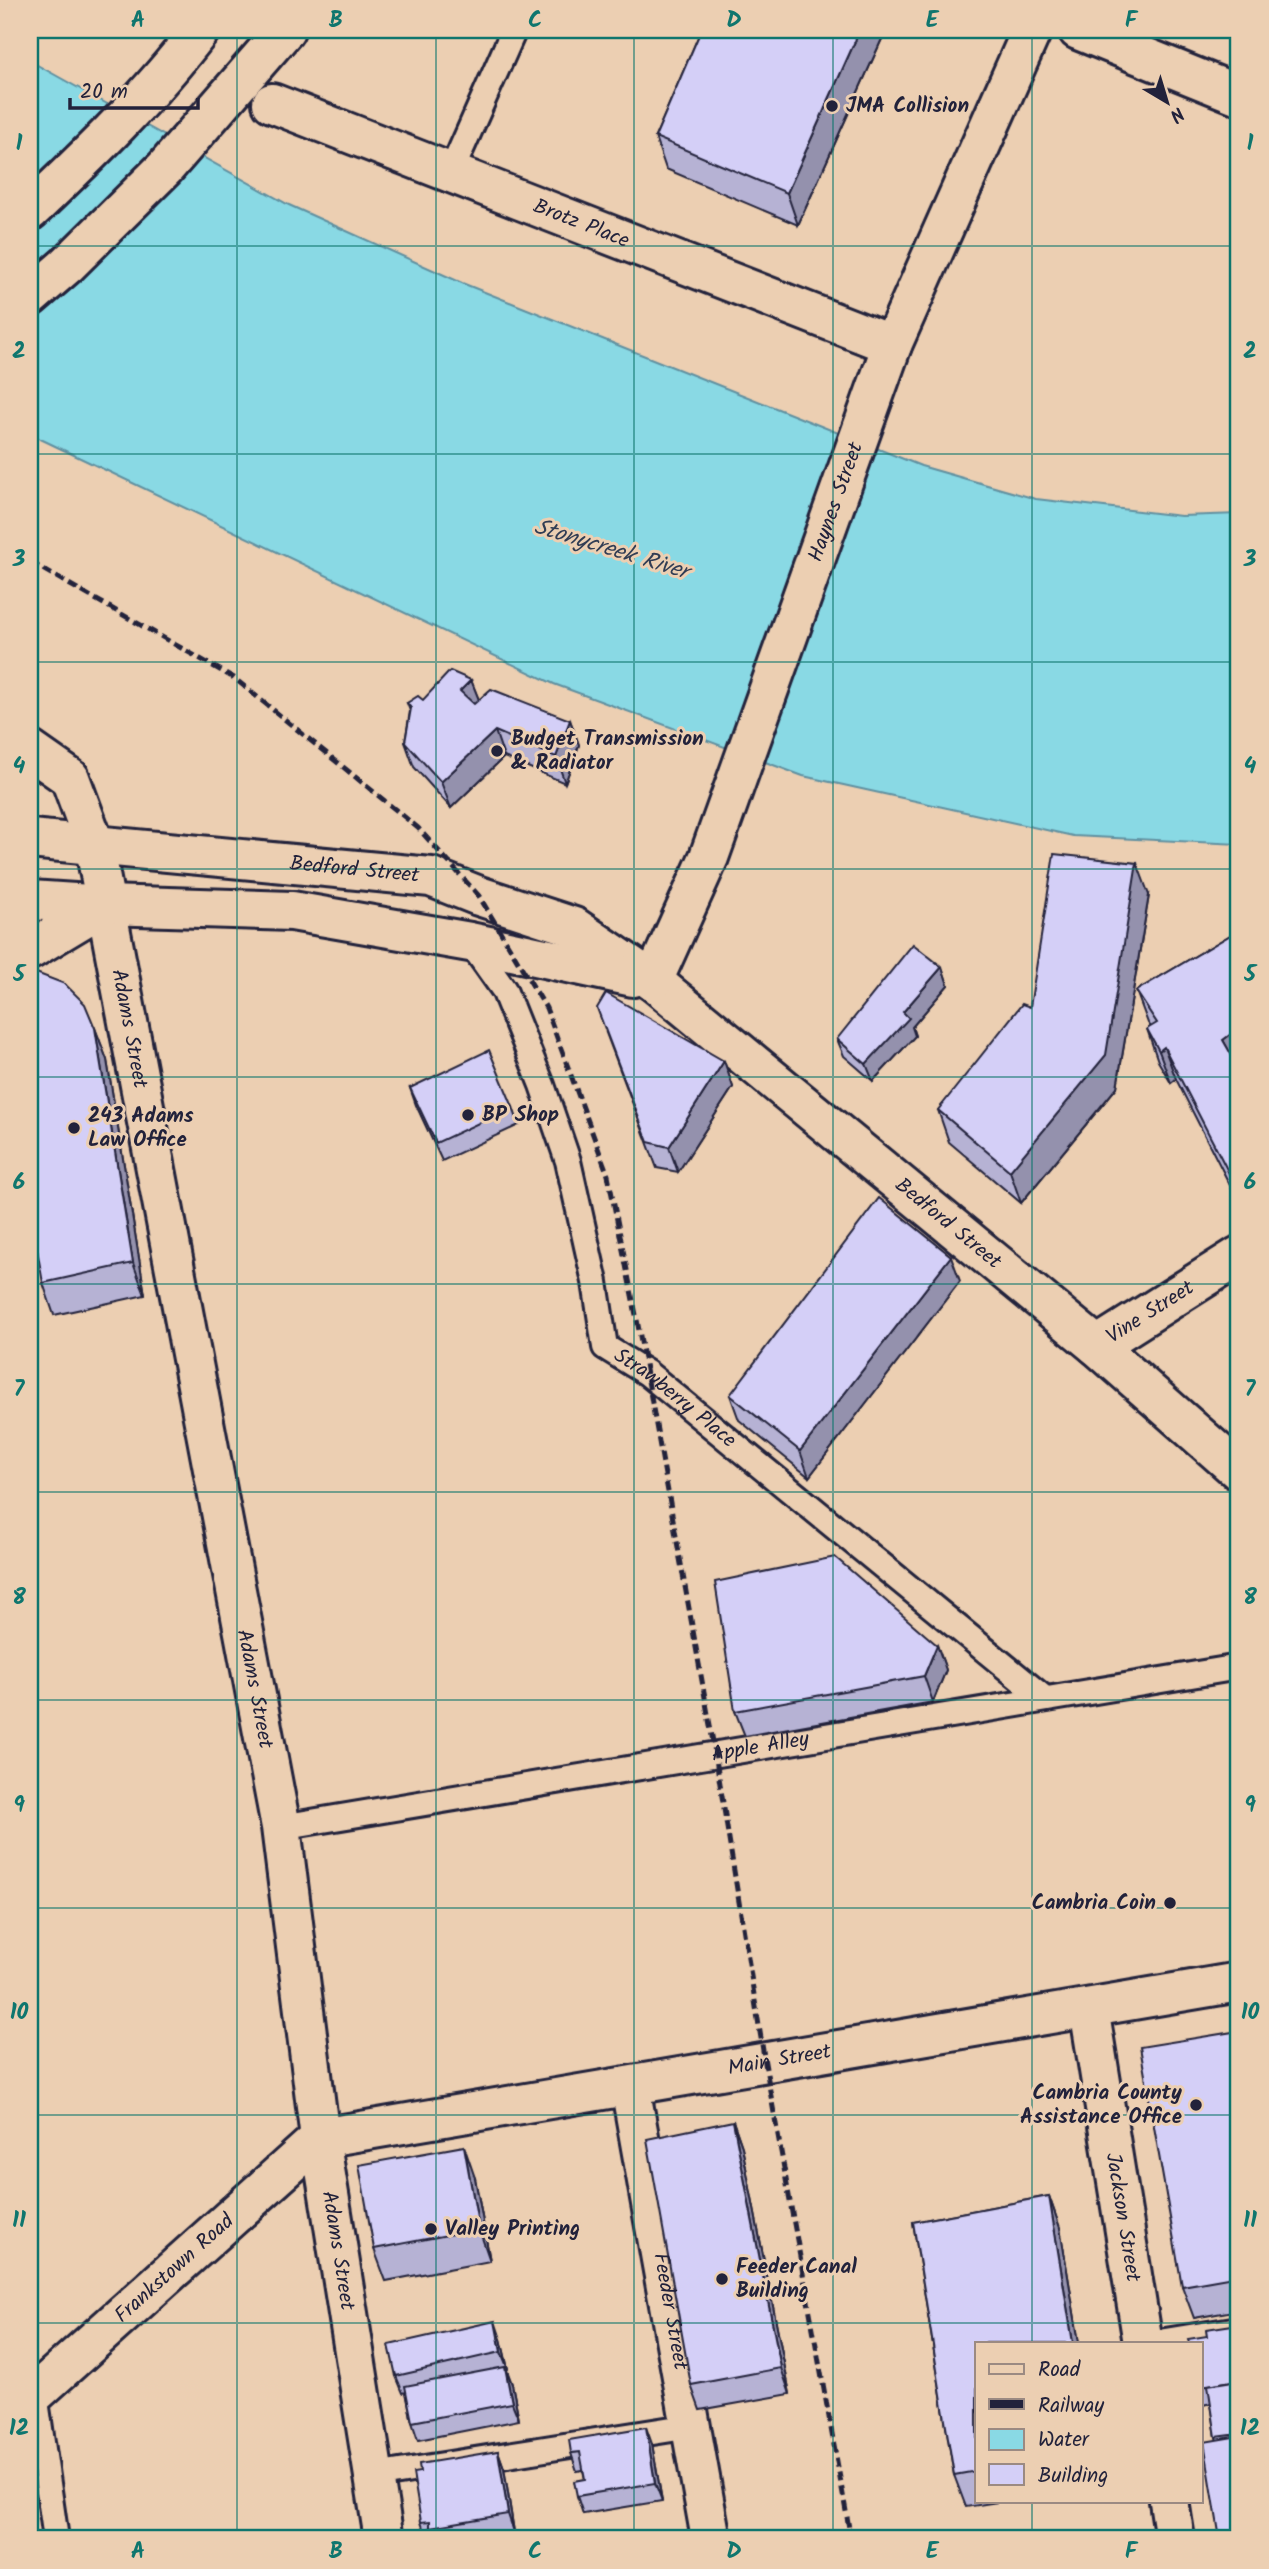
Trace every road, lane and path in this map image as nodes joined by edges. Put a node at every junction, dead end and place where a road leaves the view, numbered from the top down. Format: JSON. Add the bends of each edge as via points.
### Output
{"nodes":[{"id":1,"x":200,"y":30,"type":"edge"},
{"id":2,"x":285,"y":30,"type":"edge"},
{"id":3,"x":514,"y":30,"type":"edge"},
{"id":4,"x":1032,"y":30,"type":"edge"},
{"id":5,"x":1078,"y":30,"type":"edge"},
{"id":6,"x":1239,"y":95,"type":"edge"},
{"id":7,"x":272,"y":103,"type":"dead end"},
{"id":8,"x":451,"y":172,"type":"junction"},
{"id":9,"x":30,"y":211,"type":"edge"},
{"id":10,"x":30,"y":297,"type":"edge"},
{"id":11,"x":892,"y":345,"type":"junction"},
{"id":12,"x":30,"y":750,"type":"edge"},
{"id":13,"x":30,"y":839,"type":"edge"},
{"id":14,"x":94,"y":844,"type":"junction"},
{"id":15,"x":30,"y":900,"type":"edge"},
{"id":16,"x":105,"y":905,"type":"junction"},
{"id":17,"x":470,"y":942,"type":"junction"},
{"id":18,"x":30,"y":950,"type":"edge"},
{"id":19,"x":653,"y":981,"type":"junction"},
{"id":20,"x":1239,"y":1256,"type":"edge"},
{"id":21,"x":1097,"y":1346,"type":"junction"},
{"id":22,"x":1239,"y":1471,"type":"edge"},
{"id":23,"x":1239,"y":1667,"type":"edge"},
{"id":24,"x":1045,"y":1699,"type":"junction"},
{"id":25,"x":281,"y":1827,"type":"junction"},
{"id":26,"x":1239,"y":1982,"type":"edge"},
{"id":27,"x":1089,"y":2008,"type":"junction"},
{"id":28,"x":630,"y":2086,"type":"junction"},
{"id":29,"x":320,"y":2138,"type":"junction"},
{"id":30,"x":1239,"y":2329,"type":"edge"},
{"id":31,"x":1143,"y":2342,"type":"edge"},
{"id":32,"x":1159,"y":2342,"type":"edge"},
{"id":33,"x":32,"y":2396,"type":"edge"},
{"id":34,"x":691,"y":2426,"type":"junction"},
{"id":35,"x":374,"y":2476,"type":"junction"},
{"id":36,"x":1169,"y":2502,"type":"edge"},
{"id":37,"x":57,"y":2539,"type":"edge"},
{"id":38,"x":384,"y":2539,"type":"edge"},
{"id":39,"x":711,"y":2539,"type":"edge"},
{"id":40,"x":1175,"y":2539,"type":"edge"}],
"edges":[{"from":1,"to":9,"type":"main road","via":[[98,145]]},
{"from":2,"to":10,"type":"main road","via":[[165,168]]},
{"from":3,"to":8,"type":"lane"},
{"from":4,"to":11,"type":"main road","name":"Haynes Street"},
{"from":5,"to":6,"type":"main road"},
{"from":7,"to":8,"type":"main road","name":"Brotz Place"},
{"from":8,"to":11,"type":"main road","name":"Brotz Place"},
{"from":11,"to":19,"type":"main road","name":"Haynes Street","via":[[709,856]]},
{"from":12,"to":14,"type":"main road","name":"Adams Street","via":[[70,779]]},
{"from":13,"to":14,"type":"main road","name":"Bedford Street"},
{"from":14,"to":16,"type":"main road","name":"Adams Street"},
{"from":14,"to":19,"type":"main road","name":"Bedford Street","via":[[431,877],[574,927]]},
{"from":15,"to":16,"type":"main road","name":"Bedford Street"},
{"from":16,"to":17,"type":"main road","name":"Bedford Street","via":[[292,911]]},
{"from":16,"to":18,"type":"main road"},
{"from":16,"to":25,"type":"main road","name":"Adams Street"},
{"from":17,"to":19,"type":"main road","name":"Bedford Street"},
{"from":17,"to":24,"type":"lane","name":"Strawberry Place","via":[[504,990],[568,1161],[595,1282],[604,1348],[647,1373]]},
{"from":19,"to":21,"type":"main road","name":"Bedford Street"},
{"from":20,"to":21,"type":"main road","name":"Vine Street"},
{"from":21,"to":22,"type":"main road","name":"Bedford Street"},
{"from":23,"to":24,"type":"lane","name":"Apple Alley"},
{"from":24,"to":25,"type":"lane","name":"Apple Alley"},
{"from":25,"to":29,"type":"main road","name":"Adams Street"},
{"from":26,"to":27,"type":"main road","name":"Main Street"},
{"from":27,"to":28,"type":"main road","name":"Main Street"},
{"from":27,"to":31,"type":"main road","name":"Jackson Street"},
{"from":28,"to":29,"type":"main road","name":"Main Street"},
{"from":28,"to":34,"type":"main road","name":"Feeder Street"},
{"from":29,"to":33,"type":"main road","name":"Frankstown Road"},
{"from":29,"to":35,"type":"main road","name":"Adams Street"},
{"from":30,"to":32,"type":"lane"},
{"from":33,"to":37,"type":"lane"},
{"from":34,"to":35,"type":"lane"},
{"from":34,"to":39,"type":"main road","name":"Feeder Street"},
{"from":35,"to":38,"type":"main road","name":"Adams Street"},
{"from":36,"to":40,"type":"main road"}]}
